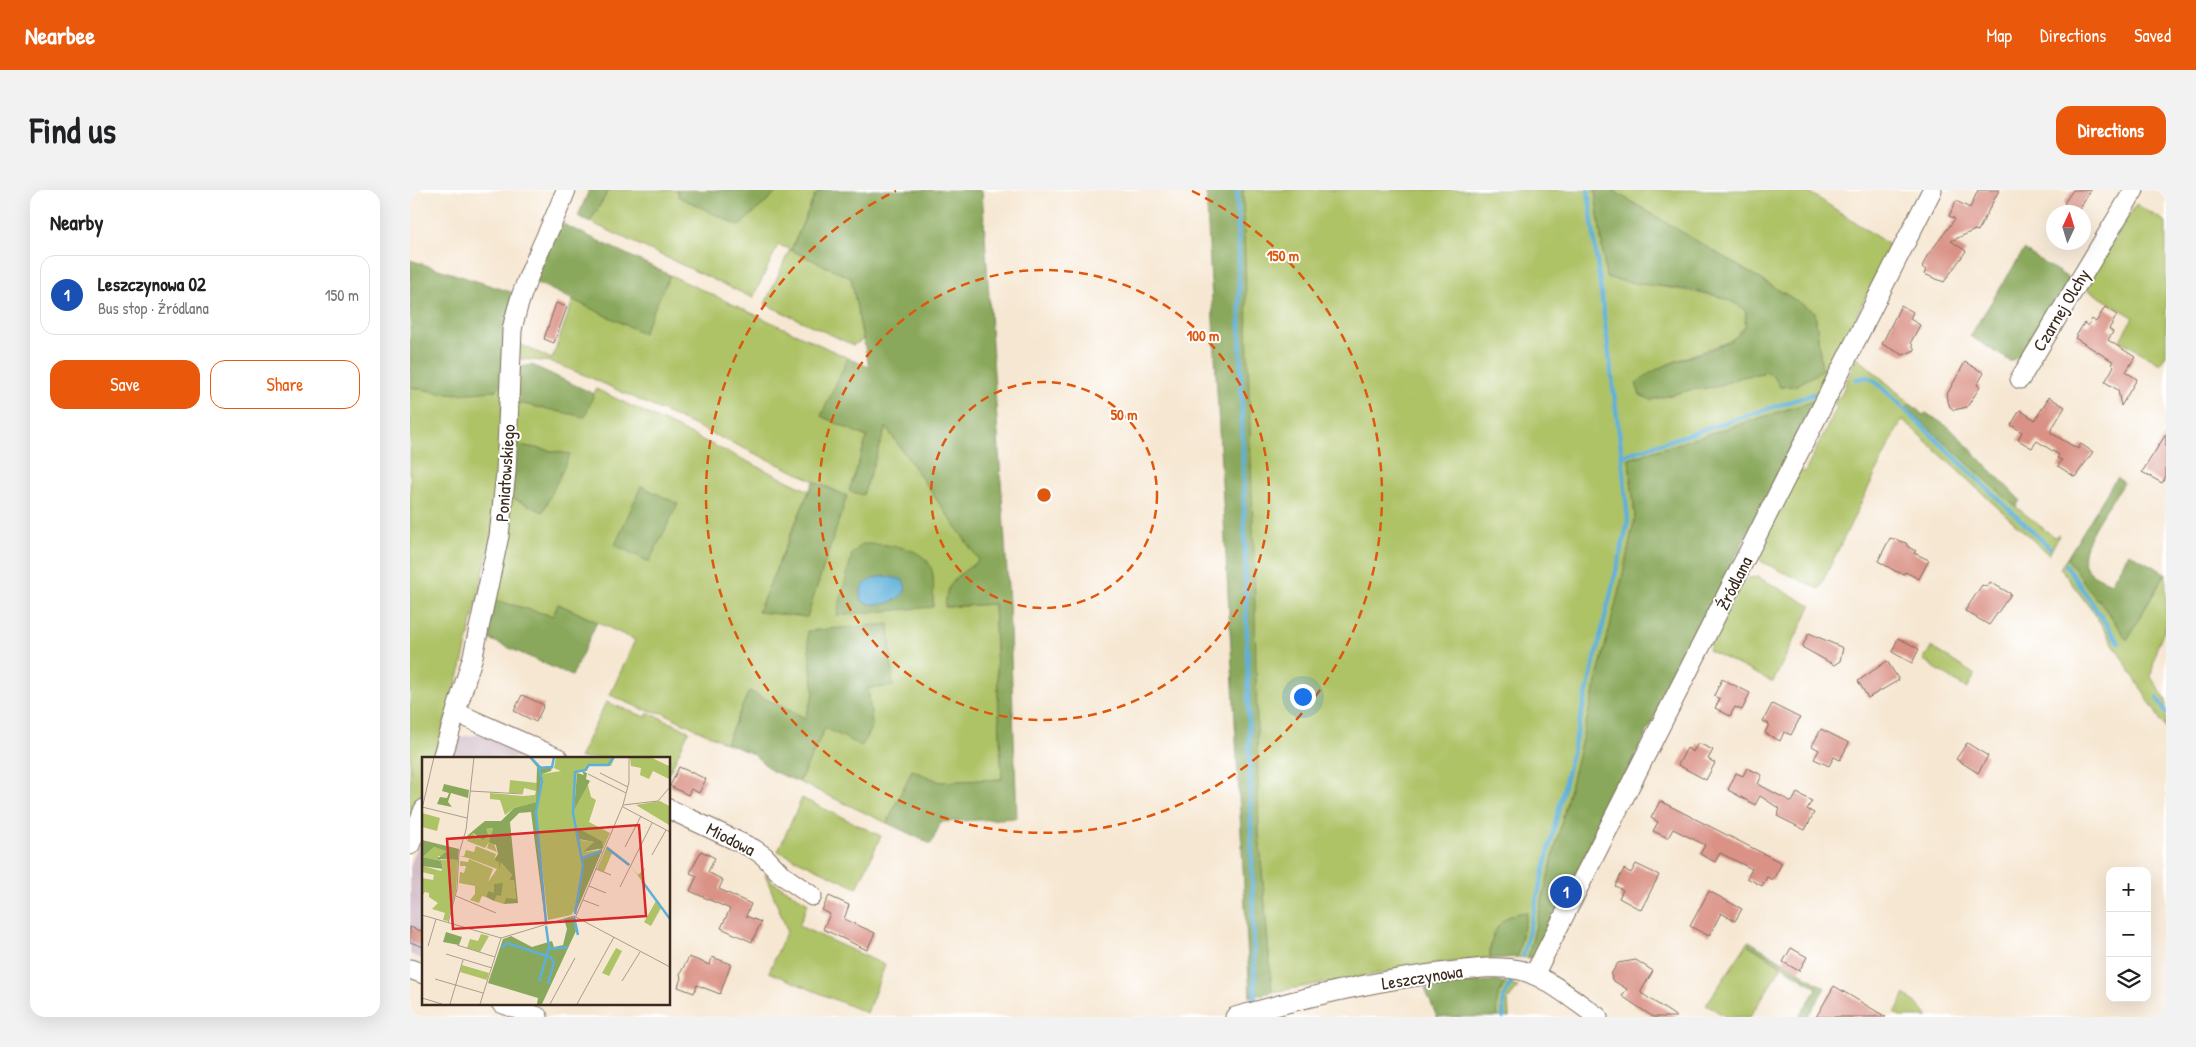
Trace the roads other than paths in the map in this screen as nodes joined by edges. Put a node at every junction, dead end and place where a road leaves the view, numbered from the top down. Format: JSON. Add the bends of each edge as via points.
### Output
{"nodes":[{"id":1,"x":566,"y":190,"type":"edge"},
{"id":2,"x":1932,"y":190,"type":"edge"},
{"id":3,"x":2134,"y":190,"type":"edge"},
{"id":4,"x":2020,"y":379,"type":"dead end"},
{"id":5,"x":456,"y":713,"type":"junction"},
{"id":6,"x":442,"y":757,"type":"edge"},
{"id":7,"x":556,"y":757,"type":"edge"},
{"id":8,"x":670,"y":809,"type":"edge"},
{"id":9,"x":422,"y":814,"type":"edge"},
{"id":10,"x":410,"y":845,"type":"edge"},
{"id":11,"x":812,"y":896,"type":"dead end"},
{"id":12,"x":410,"y":969,"type":"edge"},
{"id":13,"x":422,"y":973,"type":"edge"},
{"id":14,"x":1534,"y":975,"type":"junction"},
{"id":15,"x":504,"y":1004,"type":"edge"},
{"id":16,"x":538,"y":1017,"type":"edge"},
{"id":17,"x":1237,"y":1017,"type":"edge"},
{"id":18,"x":1598,"y":1017,"type":"edge"}],
"edges":[{"from":1,"to":5,"type":"street","name":"Poniatowskiego","via":[[516,309],[499,536],[473,656]]},
{"from":2,"to":14,"type":"street","name":"Źródlana"},
{"from":3,"to":4,"type":"street","name":"Czarnej Olchy"},
{"from":5,"to":6,"type":"street","name":"Poniatowskiego"},
{"from":5,"to":7,"type":"street"},
{"from":8,"to":11,"type":"street","name":"Miodowa","via":[[754,849],[782,875]]},
{"from":9,"to":10,"type":"street"},
{"from":12,"to":13,"type":"street"},
{"from":14,"to":17,"type":"street","name":"Leszczynowa","via":[[1496,968],[1415,976],[1320,995]]},
{"from":14,"to":18,"type":"street","name":"Leszczynowa"},
{"from":15,"to":16,"type":"street"}]}
